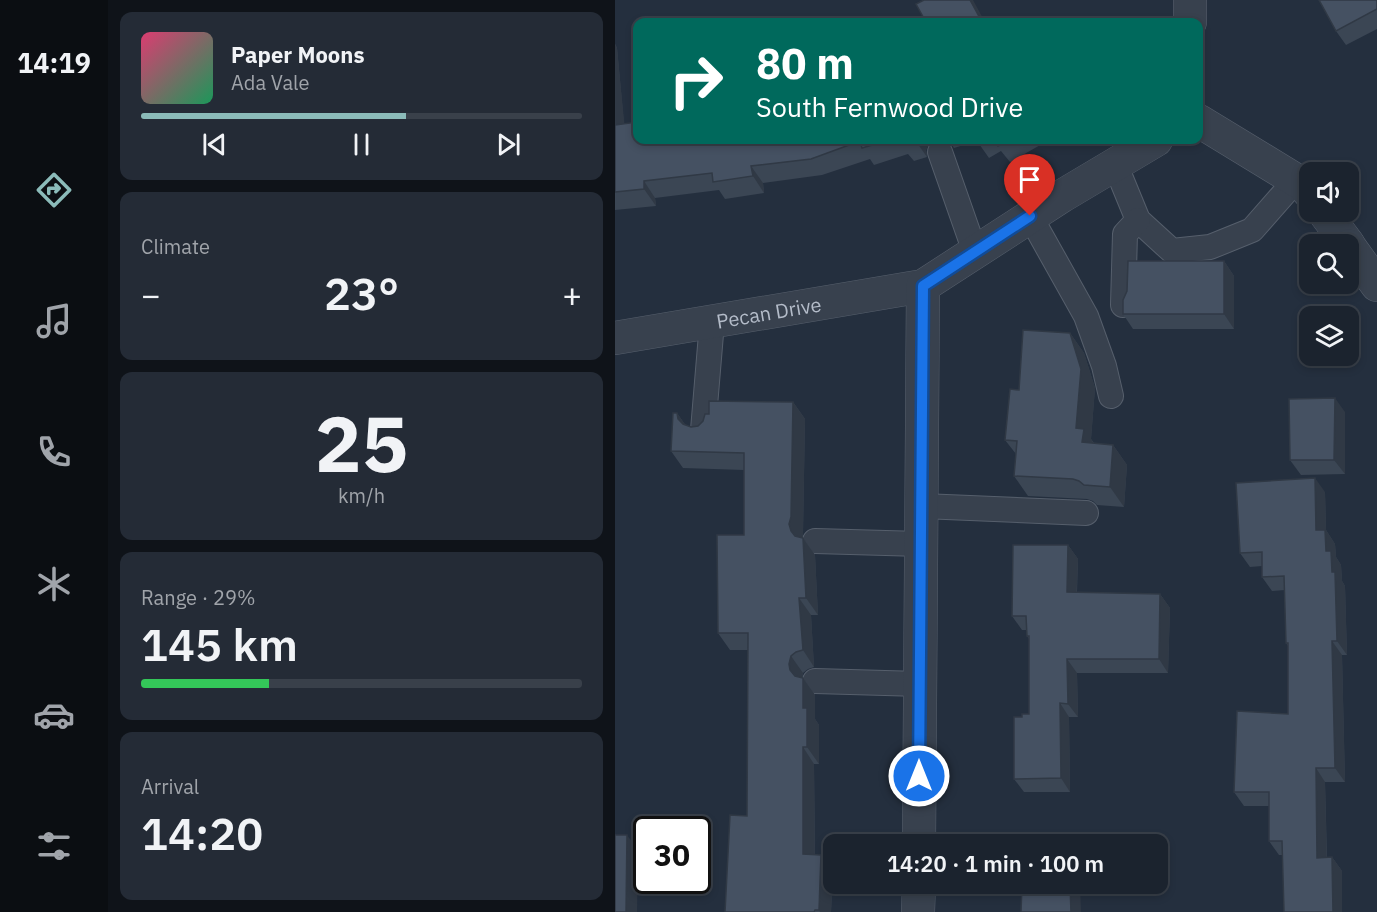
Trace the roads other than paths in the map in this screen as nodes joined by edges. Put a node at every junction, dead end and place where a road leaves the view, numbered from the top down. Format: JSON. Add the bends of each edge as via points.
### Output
{"nodes":[{"id":1,"x":1190,"y":0,"type":"edge"},
{"id":2,"x":1190,"y":18,"type":"edge"},
{"id":3,"x":1203,"y":124,"type":"edge"},
{"id":4,"x":1149,"y":144,"type":"edge"},
{"id":5,"x":940,"y":152,"type":"dead end"},
{"id":6,"x":1115,"y":164,"type":"junction"},
{"id":7,"x":1299,"y":184,"type":"edge"},
{"id":8,"x":1299,"y":189,"type":"edge"},
{"id":9,"x":1030,"y":216,"type":"junction"},
{"id":10,"x":1138,"y":220,"type":"junction"},
{"id":11,"x":975,"y":252,"type":"junction"},
{"id":12,"x":1359,"y":260,"type":"edge"},
{"id":13,"x":1377,"y":285,"type":"edge"},
{"id":14,"x":923,"y":286,"type":"junction"},
{"id":15,"x":1123,"y":305,"type":"edge"},
{"id":16,"x":713,"y":322,"type":"junction"},
{"id":17,"x":615,"y":338,"type":"edge"},
{"id":18,"x":1111,"y":396,"type":"dead end"},
{"id":19,"x":703,"y":430,"type":"edge"},
{"id":20,"x":922,"y":506,"type":"junction"},
{"id":21,"x":1086,"y":513,"type":"dead end"},
{"id":22,"x":815,"y":541,"type":"dead end"},
{"id":23,"x":921,"y":544,"type":"junction"},
{"id":24,"x":815,"y":681,"type":"dead end"},
{"id":25,"x":920,"y":684,"type":"junction"},
{"id":26,"x":919,"y":834,"type":"edge"},
{"id":27,"x":919,"y":894,"type":"edge"},
{"id":28,"x":918,"y":912,"type":"edge"}],
"edges":[{"from":1,"to":2,"type":"street"},
{"from":3,"to":7,"type":"street"},
{"from":4,"to":6,"type":"street"},
{"from":5,"to":11,"type":"lane"},
{"from":6,"to":9,"type":"street"},
{"from":6,"to":10,"type":"lane"},
{"from":8,"to":10,"type":"lane","via":[[1252,230],[1210,247],[1172,251]]},
{"from":9,"to":11,"type":"street"},
{"from":9,"to":18,"type":"lane","via":[[1086,316]]},
{"from":10,"to":15,"type":"lane","via":[[1125,234]]},
{"from":11,"to":14,"type":"street"},
{"from":12,"to":13,"type":"street"},
{"from":14,"to":16,"type":"street","name":"Pecan Drive"},
{"from":14,"to":20,"type":"street"},
{"from":16,"to":17,"type":"street","name":"Pecan Drive"},
{"from":16,"to":19,"type":"lane"},
{"from":20,"to":21,"type":"lane"},
{"from":20,"to":23,"type":"street"},
{"from":22,"to":23,"type":"lane"},
{"from":23,"to":25,"type":"street"},
{"from":24,"to":25,"type":"lane"},
{"from":25,"to":26,"type":"street"},
{"from":27,"to":28,"type":"street"}]}
